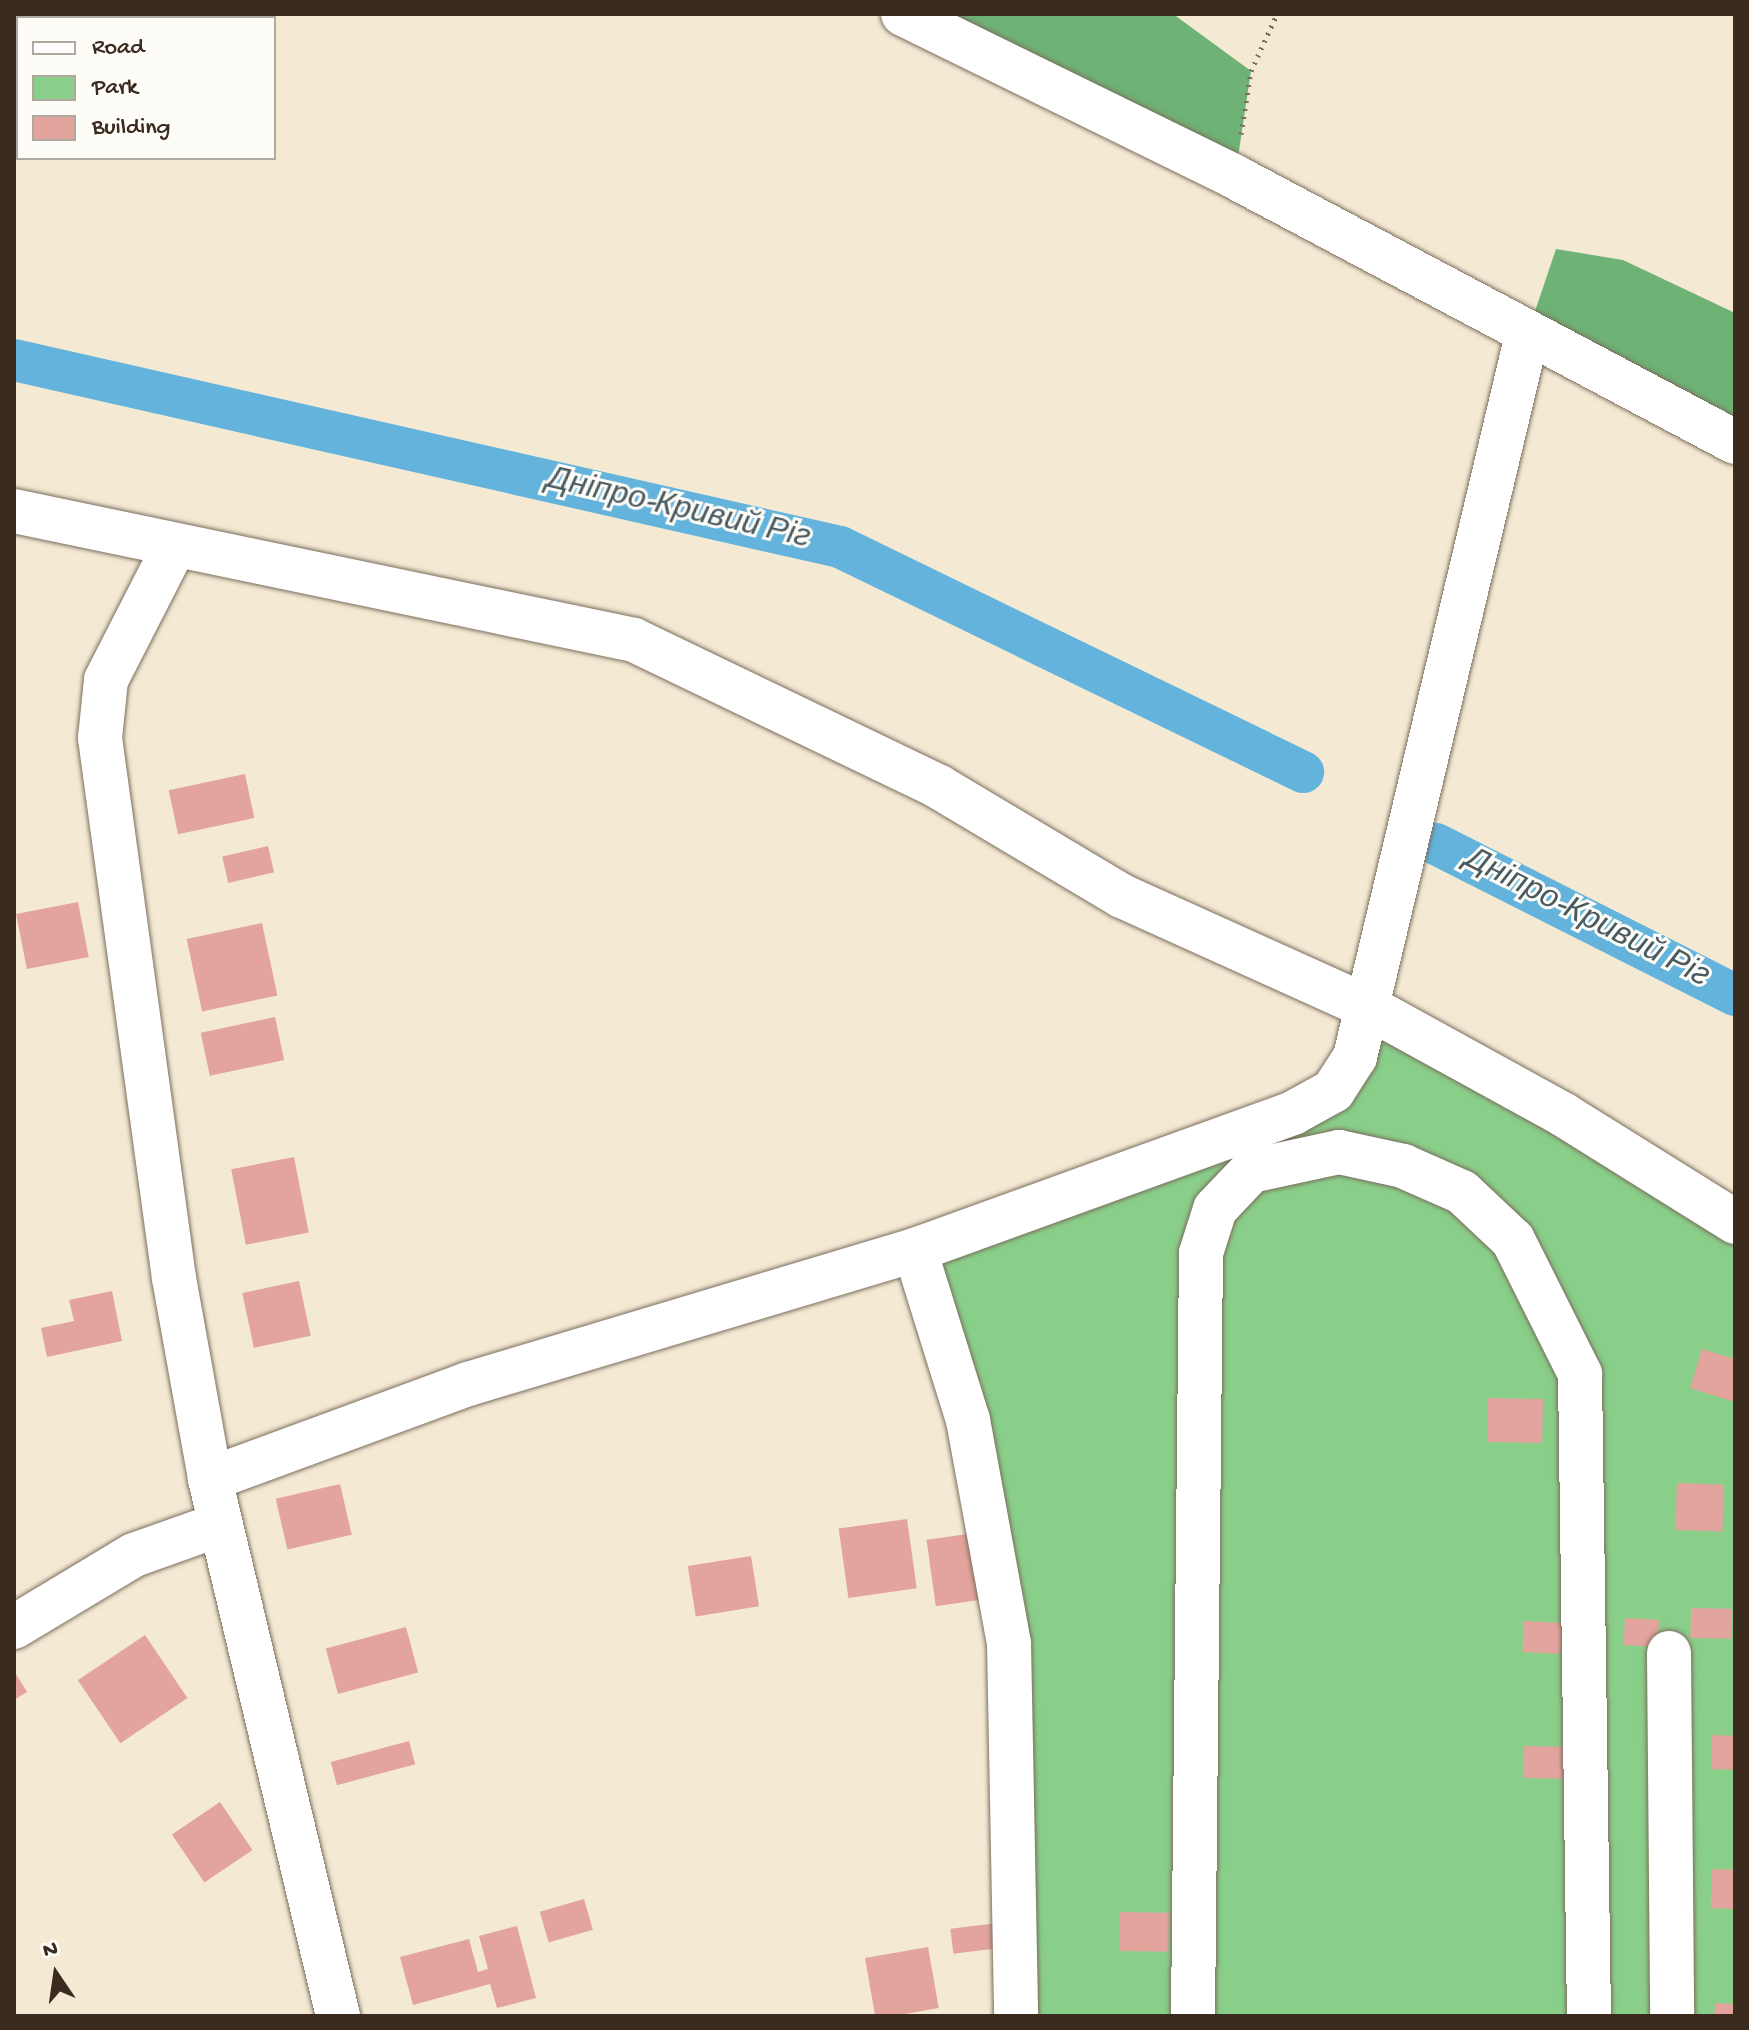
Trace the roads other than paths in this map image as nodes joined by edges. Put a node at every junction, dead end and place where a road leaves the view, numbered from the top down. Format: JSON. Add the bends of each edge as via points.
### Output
{"nodes":[{"id":1,"x":903,"y":14,"type":"edge"},
{"id":2,"x":1527,"y":335,"type":"junction"},
{"id":3,"x":1735,"y":442,"type":"edge"},
{"id":4,"x":14,"y":511,"type":"edge"},
{"id":5,"x":174,"y":547,"type":"junction"},
{"id":6,"x":1366,"y":1006,"type":"junction"},
{"id":7,"x":1735,"y":1222,"type":"edge"},
{"id":8,"x":915,"y":1250,"type":"junction"},
{"id":9,"x":210,"y":1479,"type":"junction"},
{"id":10,"x":221,"y":1524,"type":"junction"},
{"id":11,"x":14,"y":1627,"type":"edge"},
{"id":12,"x":1669,"y":1653,"type":"dead end"},
{"id":13,"x":338,"y":2016,"type":"edge"},
{"id":14,"x":1016,"y":2016,"type":"edge"},
{"id":15,"x":1193,"y":2016,"type":"edge"},
{"id":16,"x":1589,"y":2016,"type":"edge"},
{"id":17,"x":1672,"y":2016,"type":"edge"}],
"edges":[{"from":1,"to":2,"type":"street","via":[[1235,177]]},
{"from":2,"to":3,"type":"street"},
{"from":2,"to":6,"type":"street"},
{"from":4,"to":5,"type":"street"},
{"from":5,"to":6,"type":"street","via":[[567,620],[634,640],[939,787],[1122,896]]},
{"from":5,"to":9,"type":"street","via":[[106,680],[100,738],[174,1278]]},
{"from":6,"to":7,"type":"street","via":[[1564,1115]]},
{"from":6,"to":8,"type":"street","via":[[1355,1057],[1333,1091],[1293,1113]]},
{"from":8,"to":9,"type":"street","via":[[468,1384]]},
{"from":8,"to":14,"type":"street","via":[[968,1420],[1009,1643]]},
{"from":9,"to":10,"type":"street"},
{"from":10,"to":11,"type":"street","via":[[134,1555]]},
{"from":10,"to":13,"type":"street"},
{"from":12,"to":17,"type":"street"},
{"from":15,"to":16,"type":"street","via":[[1201,1253],[1215,1209],[1251,1171],[1339,1152],[1403,1166],[1462,1192],[1513,1240],[1580,1374]]}]}
